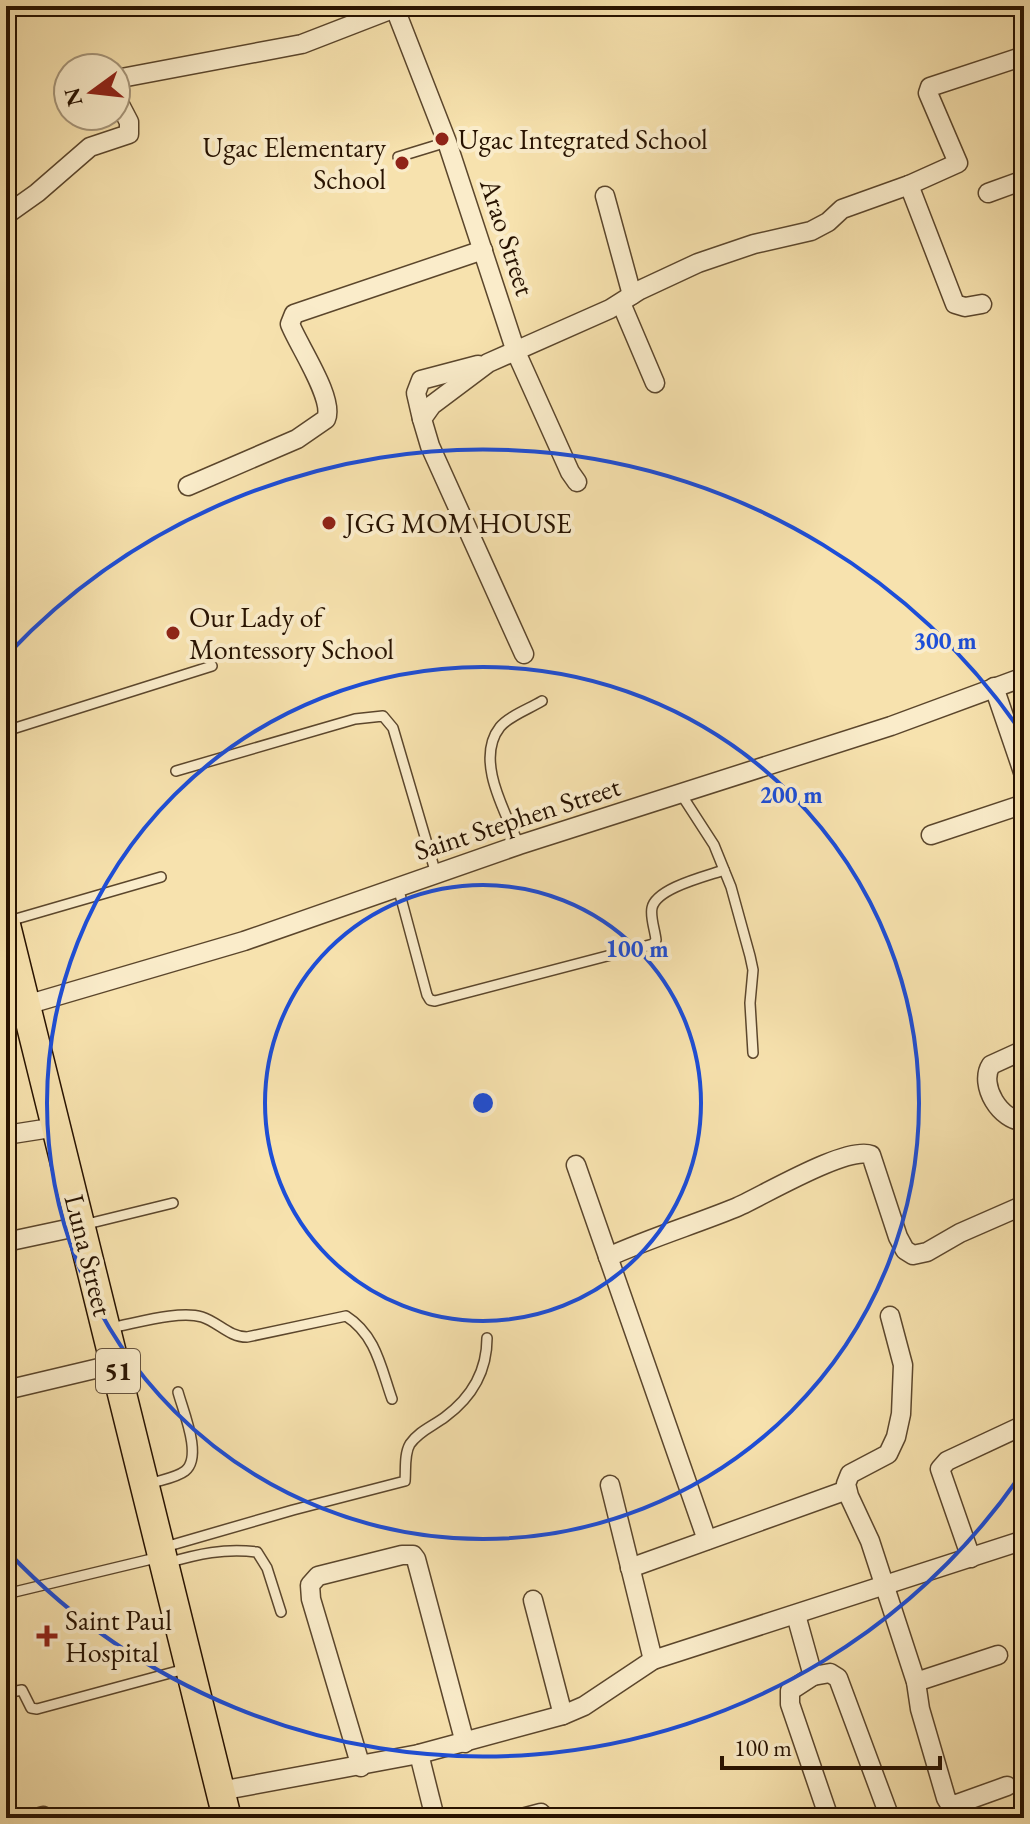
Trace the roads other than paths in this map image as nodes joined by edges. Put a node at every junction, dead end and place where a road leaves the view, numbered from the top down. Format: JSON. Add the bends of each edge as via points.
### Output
{"nodes":[{"id":1,"x":395,"y":7,"type":"edge"},
{"id":2,"x":1024,"y":56,"type":"edge"},
{"id":3,"x":132,"y":76,"type":"edge"},
{"id":4,"x":129,"y":132,"type":"edge"},
{"id":5,"x":447,"y":142,"type":"junction"},
{"id":6,"x":398,"y":157,"type":"dead end"},
{"id":7,"x":1024,"y":180,"type":"edge"},
{"id":8,"x":909,"y":185,"type":"junction"},
{"id":9,"x":988,"y":193,"type":"dead end"},
{"id":10,"x":605,"y":196,"type":"dead end"},
{"id":11,"x":6,"y":215,"type":"edge"},
{"id":12,"x":483,"y":250,"type":"junction"},
{"id":13,"x":626,"y":299,"type":"junction"},
{"id":14,"x":982,"y":304,"type":"dead end"},
{"id":15,"x":516,"y":352,"type":"junction"},
{"id":16,"x":488,"y":363,"type":"junction"},
{"id":17,"x":655,"y":383,"type":"dead end"},
{"id":18,"x":422,"y":419,"type":"junction"},
{"id":19,"x":577,"y":482,"type":"dead end"},
{"id":20,"x":188,"y":486,"type":"dead end"},
{"id":21,"x":524,"y":654,"type":"dead end"},
{"id":22,"x":212,"y":666,"type":"dead end"},
{"id":23,"x":1024,"y":677,"type":"edge"},
{"id":24,"x":994,"y":687,"type":"junction"},
{"id":25,"x":542,"y":701,"type":"dead end"},
{"id":26,"x":6,"y":731,"type":"edge"},
{"id":27,"x":176,"y":771,"type":"dead end"},
{"id":28,"x":1024,"y":775,"type":"edge"},
{"id":29,"x":681,"y":794,"type":"junction"},
{"id":30,"x":1024,"y":804,"type":"edge"},
{"id":31,"x":931,"y":835,"type":"dead end"},
{"id":32,"x":519,"y":845,"type":"junction"},
{"id":33,"x":724,"y":870,"type":"junction"},
{"id":34,"x":436,"y":874,"type":"junction"},
{"id":35,"x":161,"y":877,"type":"dead end"},
{"id":36,"x":398,"y":887,"type":"junction"},
{"id":37,"x":6,"y":923,"type":"edge"},
{"id":38,"x":26,"y":1005,"type":"junction"},
{"id":39,"x":1024,"y":1050,"type":"edge"},
{"id":40,"x":753,"y":1053,"type":"dead end"},
{"id":41,"x":1024,"y":1121,"type":"edge"},
{"id":42,"x":57,"y":1127,"type":"junction"},
{"id":43,"x":6,"y":1135,"type":"edge"},
{"id":44,"x":576,"y":1165,"type":"dead end"},
{"id":45,"x":173,"y":1203,"type":"dead end"},
{"id":46,"x":1024,"y":1205,"type":"edge"},
{"id":47,"x":81,"y":1226,"type":"junction"},
{"id":48,"x":6,"y":1242,"type":"edge"},
{"id":49,"x":608,"y":1257,"type":"junction"},
{"id":50,"x":890,"y":1316,"type":"dead end"},
{"id":51,"x":107,"y":1328,"type":"junction"},
{"id":52,"x":487,"y":1338,"type":"dead end"},
{"id":53,"x":116,"y":1364,"type":"junction"},
{"id":54,"x":6,"y":1390,"type":"edge"},
{"id":55,"x":178,"y":1392,"type":"dead end"},
{"id":56,"x":392,"y":1399,"type":"dead end"},
{"id":57,"x":1024,"y":1425,"type":"edge"},
{"id":58,"x":146,"y":1485,"type":"junction"},
{"id":59,"x":610,"y":1485,"type":"dead end"},
{"id":60,"x":847,"y":1490,"type":"junction"},
{"id":61,"x":707,"y":1540,"type":"junction"},
{"id":62,"x":1024,"y":1540,"type":"edge"},
{"id":63,"x":163,"y":1556,"type":"junction"},
{"id":64,"x":971,"y":1558,"type":"junction"},
{"id":65,"x":630,"y":1568,"type":"junction"},
{"id":66,"x":885,"y":1587,"type":"junction"},
{"id":67,"x":6,"y":1594,"type":"edge"},
{"id":68,"x":533,"y":1600,"type":"dead end"},
{"id":69,"x":281,"y":1612,"type":"dead end"},
{"id":70,"x":796,"y":1615,"type":"junction"},
{"id":71,"x":998,"y":1655,"type":"dead end"},
{"id":72,"x":653,"y":1660,"type":"junction"},
{"id":73,"x":191,"y":1667,"type":"junction"},
{"id":74,"x":813,"y":1676,"type":"junction"},
{"id":75,"x":916,"y":1682,"type":"junction"},
{"id":76,"x":6,"y":1693,"type":"edge"},
{"id":77,"x":563,"y":1715,"type":"junction"},
{"id":78,"x":465,"y":1743,"type":"junction"},
{"id":79,"x":419,"y":1754,"type":"junction"},
{"id":80,"x":361,"y":1767,"type":"junction"},
{"id":81,"x":1007,"y":1786,"type":"dead end"},
{"id":82,"x":224,"y":1805,"type":"edge"},
{"id":83,"x":435,"y":1818,"type":"edge"},
{"id":84,"x":829,"y":1818,"type":"edge"},
{"id":85,"x":890,"y":1818,"type":"edge"}],
"edges":[{"from":1,"to":3,"type":"street","via":[[302,44]]},
{"from":1,"to":5,"type":"street","name":"Arao Street"},
{"from":2,"to":8,"type":"street","via":[[930,87],[958,163]]},
{"from":4,"to":11,"type":"street","via":[[90,147]]},
{"from":5,"to":6,"type":"lane"},
{"from":5,"to":12,"type":"street","name":"Arao Street"},
{"from":7,"to":9,"type":"street"},
{"from":8,"to":13,"type":"street","via":[[842,209],[811,231],[724,253]]},
{"from":8,"to":14,"type":"street","via":[[955,304]]},
{"from":10,"to":13,"type":"street"},
{"from":12,"to":15,"type":"street","name":"Arao Street"},
{"from":12,"to":20,"type":"street","via":[[294,314],[290,324],[326,398],[326,419],[297,439]]},
{"from":13,"to":15,"type":"street"},
{"from":13,"to":17,"type":"street"},
{"from":15,"to":16,"type":"street"},
{"from":15,"to":19,"type":"street","name":"Arao Street"},
{"from":16,"to":18,"type":"street","via":[[432,405]]},
{"from":16,"to":18,"type":"street","via":[[421,380],[416,393]]},
{"from":18,"to":21,"type":"street"},
{"from":22,"to":26,"type":"lane"},
{"from":23,"to":24,"type":"street","name":"Saint Stephen Street"},
{"from":24,"to":28,"type":"street"},
{"from":24,"to":29,"type":"street","name":"Saint Stephen Street"},
{"from":25,"to":32,"type":"lane","via":[[501,726],[491,750],[493,778]]},
{"from":27,"to":34,"type":"lane","via":[[355,719],[383,716],[393,728]]},
{"from":29,"to":32,"type":"street","name":"Saint Stephen Street"},
{"from":29,"to":33,"type":"lane"},
{"from":30,"to":31,"type":"street"},
{"from":32,"to":34,"type":"street","name":"Saint Stephen Street"},
{"from":33,"to":36,"type":"lane","via":[[658,897],[651,911],[653,944],[435,1001],[427,995]]},
{"from":33,"to":40,"type":"lane","via":[[753,970]]},
{"from":34,"to":36,"type":"street","name":"Saint Stephen Street"},
{"from":35,"to":37,"type":"lane"},
{"from":36,"to":38,"type":"street","name":"Saint Stephen Street","via":[[244,941]]},
{"from":37,"to":38,"type":"main road","name":"Luna Street","number":"51"},
{"from":38,"to":42,"type":"main road","name":"Luna Street","number":"51"},
{"from":39,"to":41,"type":"street","via":[[991,1065],[986,1078],[1000,1109],[1011,1119]]},
{"from":42,"to":43,"type":"street"},
{"from":42,"to":47,"type":"main road","name":"Luna Street","number":"51"},
{"from":44,"to":49,"type":"street"},
{"from":45,"to":47,"type":"lane"},
{"from":46,"to":49,"type":"street","via":[[913,1255],[898,1237],[871,1155],[861,1153]]},
{"from":47,"to":48,"type":"street"},
{"from":47,"to":51,"type":"main road","name":"Luna Street","number":"51"},
{"from":49,"to":61,"type":"street"},
{"from":50,"to":60,"type":"street","via":[[903,1365],[896,1437],[888,1454],[850,1474]]},
{"from":51,"to":53,"type":"main road","name":"Luna Street","number":"51"},
{"from":51,"to":56,"type":"lane","via":[[198,1316],[247,1337],[346,1316],[373,1343]]},
{"from":52,"to":63,"type":"lane","via":[[483,1374],[459,1405],[411,1443],[405,1481],[293,1510]]},
{"from":53,"to":54,"type":"street"},
{"from":53,"to":58,"type":"main road","name":"Luna Street","number":"51"},
{"from":55,"to":58,"type":"lane","via":[[193,1460],[178,1475]]},
{"from":57,"to":64,"type":"street","via":[[940,1469]]},
{"from":58,"to":63,"type":"main road","name":"Luna Street","number":"51"},
{"from":59,"to":65,"type":"street"},
{"from":60,"to":61,"type":"street"},
{"from":60,"to":66,"type":"street"},
{"from":61,"to":65,"type":"street"},
{"from":62,"to":64,"type":"street"},
{"from":63,"to":67,"type":"lane"},
{"from":63,"to":69,"type":"lane","via":[[232,1549],[257,1552]]},
{"from":63,"to":73,"type":"main road","name":"Luna Street","number":"51"},
{"from":64,"to":66,"type":"street"},
{"from":65,"to":72,"type":"street"},
{"from":66,"to":70,"type":"street"},
{"from":66,"to":75,"type":"street"},
{"from":68,"to":77,"type":"street"},
{"from":70,"to":72,"type":"street"},
{"from":70,"to":74,"type":"street"},
{"from":71,"to":75,"type":"street"},
{"from":72,"to":77,"type":"street"},
{"from":73,"to":76,"type":"lane","via":[[37,1709],[31,1708],[22,1690]]},
{"from":73,"to":82,"type":"main road","name":"Luna Street","number":"51"},
{"from":74,"to":84,"type":"street","via":[[794,1687],[789,1697]]},
{"from":74,"to":85,"type":"street","via":[[830,1673],[838,1678]]},
{"from":75,"to":81,"type":"street","via":[[949,1803]]},
{"from":77,"to":78,"type":"street"},
{"from":78,"to":79,"type":"street"},
{"from":78,"to":80,"type":"street","via":[[416,1559],[402,1555],[318,1576],[310,1585]]},
{"from":79,"to":80,"type":"street"},
{"from":79,"to":83,"type":"street"},
{"from":80,"to":82,"type":"street"}]}
